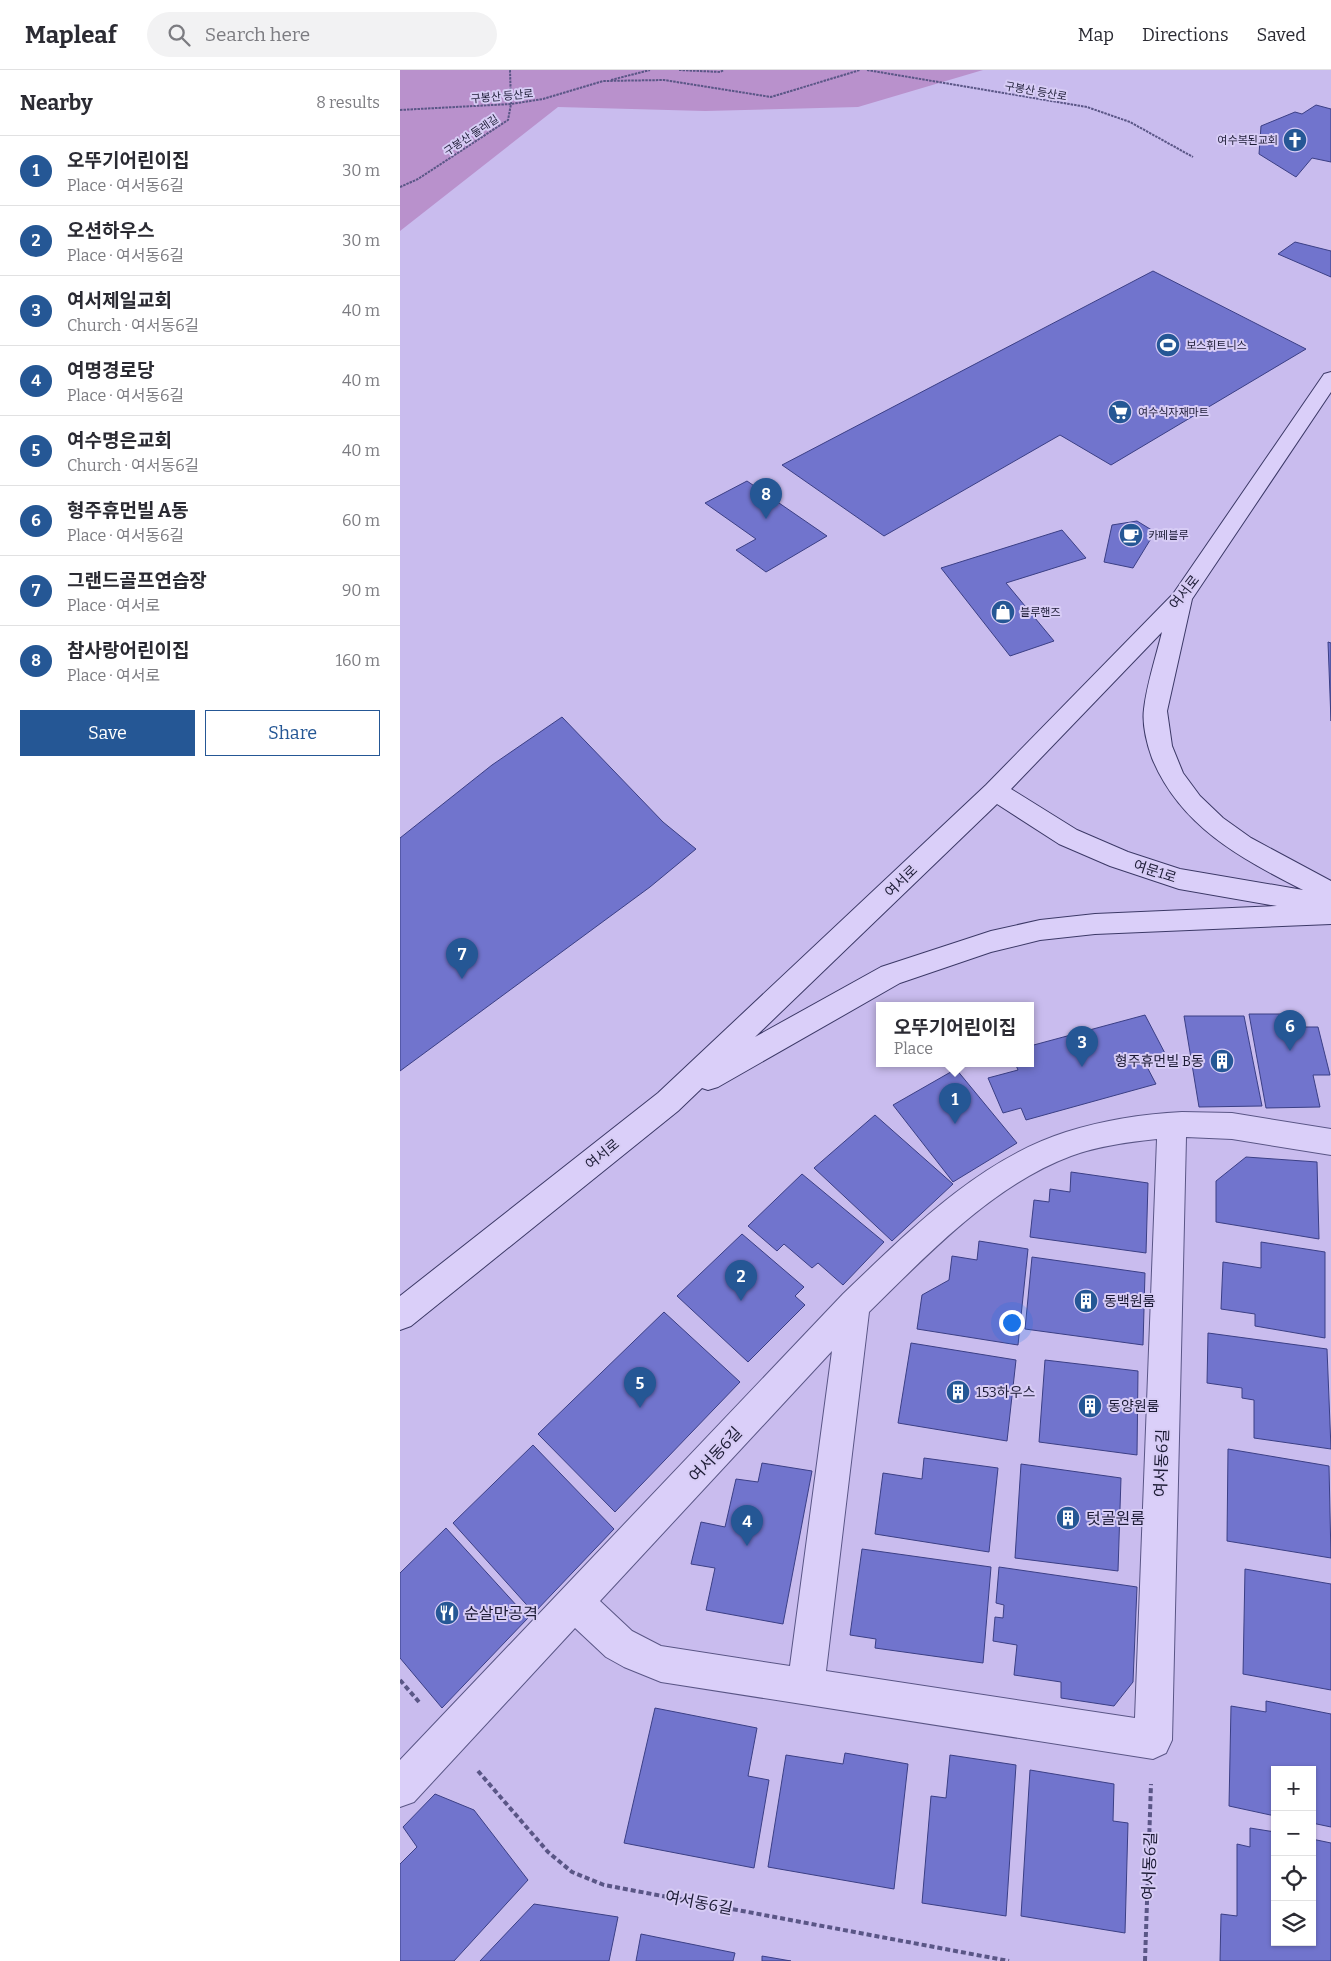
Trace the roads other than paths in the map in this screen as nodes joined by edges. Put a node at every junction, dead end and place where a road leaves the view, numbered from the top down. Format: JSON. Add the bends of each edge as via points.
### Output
{"nodes":[{"id":1,"x":1331,"y":378,"type":"edge"},
{"id":2,"x":1181,"y":599,"type":"junction"},
{"id":3,"x":995,"y":791,"type":"junction"},
{"id":4,"x":1331,"y":893,"type":"edge"},
{"id":5,"x":1331,"y":906,"type":"edge"},
{"id":6,"x":1331,"y":914,"type":"edge"},
{"id":7,"x":668,"y":1102,"type":"junction"},
{"id":8,"x":1172,"y":1126,"type":"junction"},
{"id":9,"x":1331,"y":1142,"type":"edge"},
{"id":10,"x":854,"y":1305,"type":"junction"},
{"id":11,"x":400,"y":1316,"type":"edge"},
{"id":12,"x":575,"y":1603,"type":"junction"},
{"id":13,"x":806,"y":1687,"type":"junction"},
{"id":14,"x":400,"y":1788,"type":"edge"}],
"edges":[{"from":1,"to":2,"type":"street","name":"여서로"},
{"from":2,"to":3,"type":"street","name":"여서로"},
{"from":2,"to":4,"type":"street","via":[[1155,711],[1159,746],[1172,780],[1195,808],[1224,832],[1269,861]]},
{"from":3,"to":5,"type":"street","name":"여문1로","via":[[1068,837],[1119,859],[1179,879]]},
{"from":3,"to":7,"type":"street","name":"여서로"},
{"from":6,"to":7,"type":"street","via":[[1095,924],[1040,930],[991,942],[890,975]]},
{"from":7,"to":11,"type":"street","name":"여서로"},
{"from":8,"to":9,"type":"street","name":"여서동6길","via":[[1201,1124]]},
{"from":8,"to":10,"type":"street","name":"여서동6길","via":[[1096,1137],[1064,1145],[1034,1159],[956,1212]]},
{"from":8,"to":13,"type":"street","name":"여서동6길","via":[[1153,1740]]},
{"from":10,"to":12,"type":"street","name":"여서동6길"},
{"from":10,"to":13,"type":"street"},
{"from":12,"to":13,"type":"street","via":[[619,1644],[661,1664]]},
{"from":12,"to":14,"type":"street","name":"여서동6길"}]}
